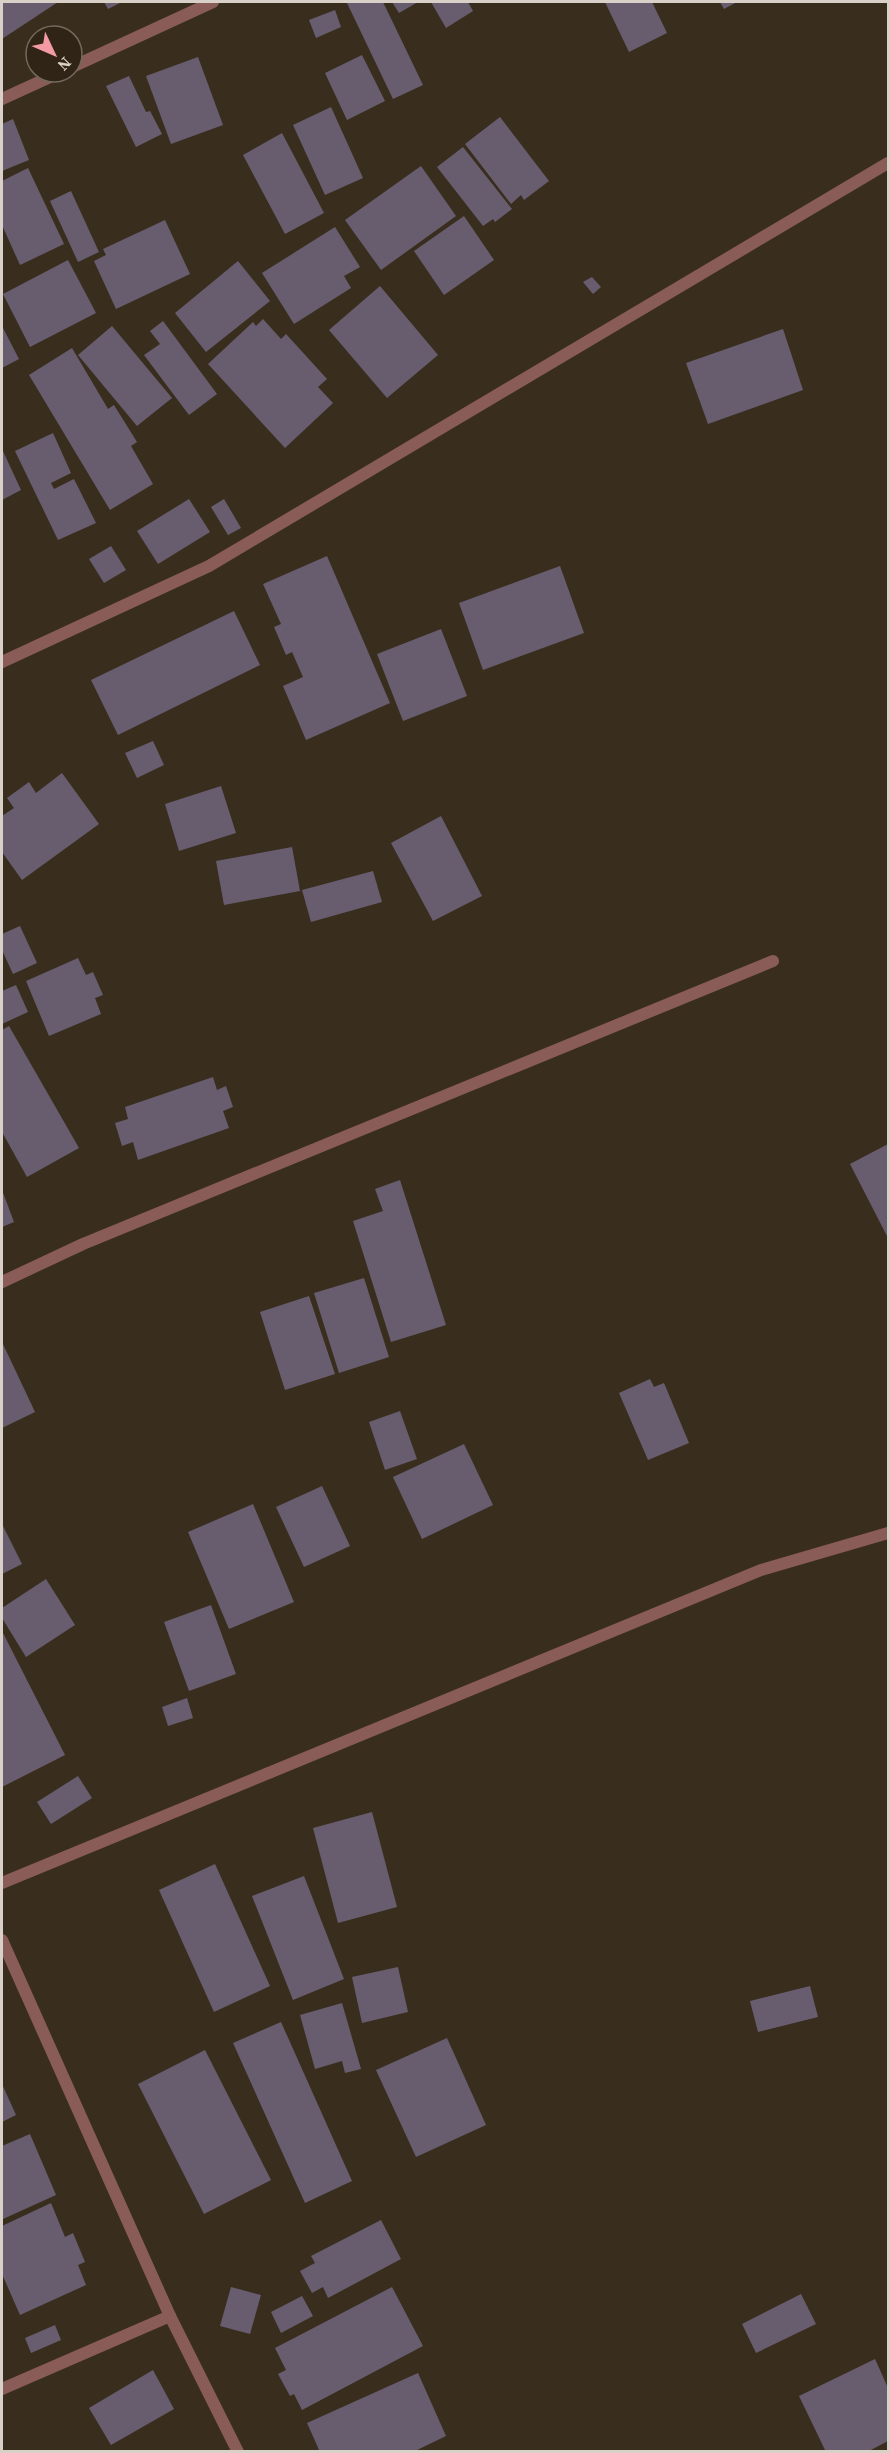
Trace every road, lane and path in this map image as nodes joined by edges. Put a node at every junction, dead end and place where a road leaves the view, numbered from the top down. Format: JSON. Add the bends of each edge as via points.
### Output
{"nodes":[{"id":1,"x":213,"y":2,"type":"edge"},
{"id":2,"x":84,"y":61,"type":"edge"},
{"id":3,"x":35,"y":84,"type":"edge"},
{"id":4,"x":2,"y":99,"type":"edge"},
{"id":5,"x":888,"y":163,"type":"edge"},
{"id":6,"x":2,"y":662,"type":"edge"},
{"id":7,"x":772,"y":961,"type":"dead end"},
{"id":8,"x":2,"y":1282,"type":"edge"},
{"id":9,"x":888,"y":1533,"type":"edge"},
{"id":10,"x":2,"y":1883,"type":"edge"},
{"id":11,"x":2,"y":1940,"type":"edge"},
{"id":12,"x":170,"y":2316,"type":"junction"},
{"id":13,"x":2,"y":2388,"type":"edge"},
{"id":14,"x":238,"y":2451,"type":"edge"}],
"edges":[{"from":1,"to":2,"type":"street"},
{"from":3,"to":4,"type":"street"},
{"from":5,"to":6,"type":"street","via":[[209,566]]},
{"from":7,"to":8,"type":"street","via":[[83,1244]]},
{"from":9,"to":10,"type":"street","via":[[761,1570]]},
{"from":11,"to":12,"type":"street"},
{"from":12,"to":13,"type":"street"},
{"from":12,"to":14,"type":"street"}]}
